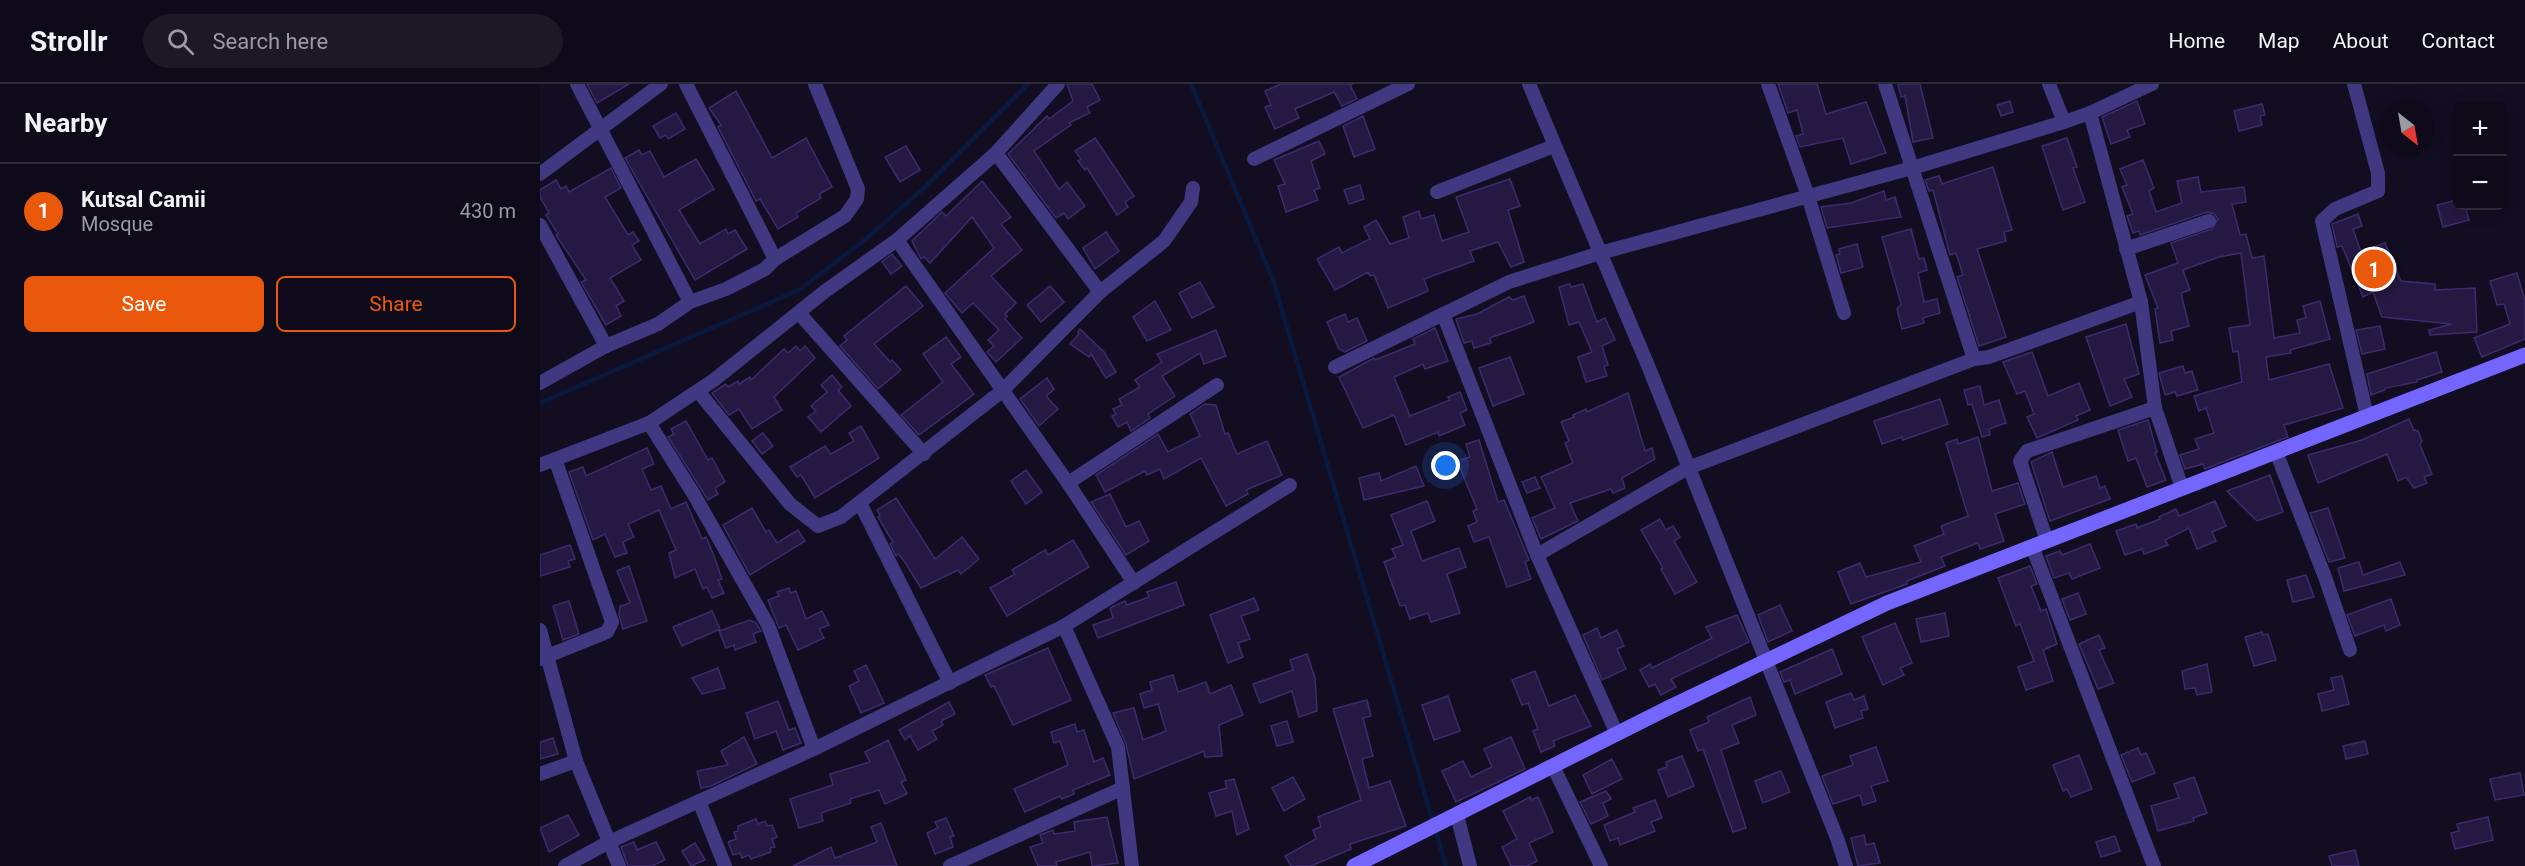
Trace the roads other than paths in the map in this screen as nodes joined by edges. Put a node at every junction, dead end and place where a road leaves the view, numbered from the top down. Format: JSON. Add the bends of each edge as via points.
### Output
{"nodes":[{"id":1,"x":577,"y":84,"type":"edge"},
{"id":2,"x":661,"y":84,"type":"edge"},
{"id":3,"x":687,"y":84,"type":"edge"},
{"id":4,"x":815,"y":84,"type":"edge"},
{"id":5,"x":1058,"y":84,"type":"edge"},
{"id":6,"x":1408,"y":84,"type":"edge"},
{"id":7,"x":1528,"y":84,"type":"edge"},
{"id":8,"x":1768,"y":84,"type":"edge"},
{"id":9,"x":1885,"y":84,"type":"edge"},
{"id":10,"x":2049,"y":84,"type":"edge"},
{"id":11,"x":2152,"y":84,"type":"edge"},
{"id":12,"x":2354,"y":84,"type":"edge"},
{"id":13,"x":1390,"y":88,"type":"edge"},
{"id":14,"x":2090,"y":113,"type":"junction"},
{"id":15,"x":2064,"y":122,"type":"junction"},
{"id":16,"x":601,"y":131,"type":"junction"},
{"id":17,"x":1554,"y":146,"type":"junction"},
{"id":18,"x":996,"y":153,"type":"junction"},
{"id":19,"x":1254,"y":159,"type":"dead end"},
{"id":20,"x":1912,"y":168,"type":"junction"},
{"id":21,"x":540,"y":174,"type":"edge"},
{"id":22,"x":1193,"y":188,"type":"dead end"},
{"id":23,"x":1437,"y":192,"type":"dead end"},
{"id":24,"x":1808,"y":196,"type":"junction"},
{"id":25,"x":2209,"y":221,"type":"dead end"},
{"id":26,"x":540,"y":225,"type":"edge"},
{"id":27,"x":897,"y":240,"type":"junction"},
{"id":28,"x":2127,"y":249,"type":"junction"},
{"id":29,"x":1600,"y":253,"type":"junction"},
{"id":30,"x":775,"y":259,"type":"junction"},
{"id":31,"x":1100,"y":292,"type":"junction"},
{"id":32,"x":690,"y":302,"type":"junction"},
{"id":33,"x":2141,"y":302,"type":"junction"},
{"id":34,"x":798,"y":313,"type":"junction"},
{"id":35,"x":1844,"y":313,"type":"dead end"},
{"id":36,"x":1443,"y":314,"type":"junction"},
{"id":37,"x":606,"y":346,"type":"junction"},
{"id":38,"x":2525,"y":355,"type":"edge"},
{"id":39,"x":1974,"y":358,"type":"junction"},
{"id":40,"x":1335,"y":367,"type":"dead end"},
{"id":41,"x":540,"y":383,"type":"edge"},
{"id":42,"x":1217,"y":385,"type":"dead end"},
{"id":43,"x":698,"y":391,"type":"junction"},
{"id":44,"x":1002,"y":392,"type":"junction"},
{"id":45,"x":2155,"y":408,"type":"junction"},
{"id":46,"x":2367,"y":416,"type":"junction"},
{"id":47,"x":649,"y":423,"type":"junction"},
{"id":48,"x":2276,"y":452,"type":"junction"},
{"id":49,"x":924,"y":454,"type":"junction"},
{"id":50,"x":555,"y":459,"type":"junction"},
{"id":51,"x":540,"y":465,"type":"edge"},
{"id":52,"x":1689,"y":468,"type":"junction"},
{"id":53,"x":1068,"y":483,"type":"junction"},
{"id":54,"x":1290,"y":485,"type":"dead end"},
{"id":55,"x":2182,"y":488,"type":"junction"},
{"id":56,"x":860,"y":503,"type":"junction"},
{"id":57,"x":2047,"y":541,"type":"junction"},
{"id":58,"x":2032,"y":546,"type":"junction"},
{"id":59,"x":1537,"y":555,"type":"junction"},
{"id":60,"x":1134,"y":583,"type":"junction"},
{"id":61,"x":1064,"y":626,"type":"junction"},
{"id":62,"x":540,"y":630,"type":"edge"},
{"id":63,"x":2350,"y":650,"type":"dead end"},
{"id":64,"x":544,"y":658,"type":"edge"},
{"id":65,"x":1765,"y":661,"type":"junction"},
{"id":66,"x":950,"y":683,"type":"junction"},
{"id":67,"x":1617,"y":734,"type":"junction"},
{"id":68,"x":814,"y":749,"type":"junction"},
{"id":69,"x":576,"y":761,"type":"junction"},
{"id":70,"x":1553,"y":766,"type":"junction"},
{"id":71,"x":540,"y":774,"type":"edge"},
{"id":72,"x":1123,"y":788,"type":"junction"},
{"id":73,"x":699,"y":801,"type":"junction"},
{"id":74,"x":1454,"y":816,"type":"junction"},
{"id":75,"x":609,"y":842,"type":"junction"},
{"id":76,"x":565,"y":866,"type":"edge"},
{"id":77,"x":619,"y":866,"type":"edge"},
{"id":78,"x":725,"y":866,"type":"edge"},
{"id":79,"x":950,"y":866,"type":"edge"},
{"id":80,"x":1132,"y":866,"type":"edge"},
{"id":81,"x":1354,"y":866,"type":"edge"},
{"id":82,"x":1470,"y":866,"type":"edge"},
{"id":83,"x":1601,"y":866,"type":"edge"},
{"id":84,"x":1845,"y":866,"type":"edge"},
{"id":85,"x":2154,"y":866,"type":"edge"}],
"edges":[{"from":1,"to":16,"type":"street"},
{"from":2,"to":16,"type":"street"},
{"from":3,"to":30,"type":"street"},
{"from":4,"to":30,"type":"street","via":[[858,189],[856,199],[845,216]]},
{"from":5,"to":18,"type":"street"},
{"from":6,"to":13,"type":"street"},
{"from":7,"to":17,"type":"street"},
{"from":8,"to":24,"type":"street"},
{"from":9,"to":20,"type":"street"},
{"from":10,"to":15,"type":"street"},
{"from":11,"to":14,"type":"street"},
{"from":12,"to":46,"type":"street","via":[[2378,173],[2378,191],[2335,210],[2322,221]]},
{"from":13,"to":19,"type":"street"},
{"from":14,"to":15,"type":"street"},
{"from":14,"to":28,"type":"street"},
{"from":15,"to":20,"type":"street"},
{"from":16,"to":21,"type":"street"},
{"from":16,"to":32,"type":"street"},
{"from":17,"to":23,"type":"street"},
{"from":17,"to":29,"type":"street"},
{"from":18,"to":27,"type":"street"},
{"from":18,"to":31,"type":"street"},
{"from":20,"to":24,"type":"street"},
{"from":20,"to":39,"type":"street"},
{"from":22,"to":31,"type":"street","via":[[1191,202],[1164,241]]},
{"from":24,"to":29,"type":"street"},
{"from":24,"to":35,"type":"street"},
{"from":25,"to":28,"type":"street"},
{"from":26,"to":37,"type":"street"},
{"from":27,"to":34,"type":"street"},
{"from":27,"to":44,"type":"street"},
{"from":28,"to":33,"type":"street"},
{"from":29,"to":36,"type":"street","via":[[1509,282]]},
{"from":29,"to":52,"type":"street"},
{"from":30,"to":32,"type":"street","via":[[765,269],[726,290]]},
{"from":31,"to":44,"type":"street"},
{"from":32,"to":37,"type":"street","via":[[658,324]]},
{"from":33,"to":39,"type":"street","via":[[1989,357]]},
{"from":33,"to":45,"type":"street"},
{"from":34,"to":43,"type":"street"},
{"from":34,"to":49,"type":"street"},
{"from":36,"to":40,"type":"street"},
{"from":36,"to":59,"type":"street"},
{"from":37,"to":41,"type":"street"},
{"from":38,"to":46,"type":"street"},
{"from":39,"to":52,"type":"street"},
{"from":42,"to":53,"type":"street"},
{"from":43,"to":47,"type":"street"},
{"from":43,"to":56,"type":"street","via":[[790,504],[818,526],[841,517]]},
{"from":44,"to":49,"type":"street"},
{"from":44,"to":53,"type":"street"},
{"from":45,"to":55,"type":"street"},
{"from":45,"to":57,"type":"street","via":[[2027,451],[2020,460]]},
{"from":46,"to":48,"type":"street"},
{"from":47,"to":50,"type":"street"},
{"from":47,"to":68,"type":"street","via":[[768,625]]},
{"from":48,"to":55,"type":"street"},
{"from":48,"to":63,"type":"street"},
{"from":49,"to":56,"type":"street"},
{"from":50,"to":51,"type":"street"},
{"from":50,"to":64,"type":"street","via":[[612,622],[607,632]]},
{"from":52,"to":59,"type":"street"},
{"from":52,"to":65,"type":"street"},
{"from":53,"to":60,"type":"street"},
{"from":54,"to":60,"type":"street"},
{"from":55,"to":57,"type":"street"},
{"from":56,"to":66,"type":"street"},
{"from":57,"to":58,"type":"street"},
{"from":58,"to":65,"type":"street","via":[[1887,603]]},
{"from":58,"to":85,"type":"street"},
{"from":59,"to":67,"type":"street"},
{"from":60,"to":61,"type":"street"},
{"from":61,"to":66,"type":"street"},
{"from":61,"to":72,"type":"street","via":[[1118,747]]},
{"from":62,"to":64,"type":"street"},
{"from":64,"to":69,"type":"street"},
{"from":65,"to":67,"type":"street"},
{"from":65,"to":84,"type":"street","via":[[1838,838]]},
{"from":66,"to":68,"type":"street"},
{"from":67,"to":70,"type":"street"},
{"from":68,"to":73,"type":"street"},
{"from":69,"to":71,"type":"street"},
{"from":69,"to":75,"type":"street"},
{"from":70,"to":74,"type":"street"},
{"from":70,"to":83,"type":"street"},
{"from":72,"to":79,"type":"street"},
{"from":72,"to":80,"type":"street"},
{"from":73,"to":75,"type":"street"},
{"from":73,"to":78,"type":"street"},
{"from":74,"to":81,"type":"street"},
{"from":74,"to":82,"type":"street"},
{"from":75,"to":76,"type":"street"},
{"from":75,"to":77,"type":"street"}]}
